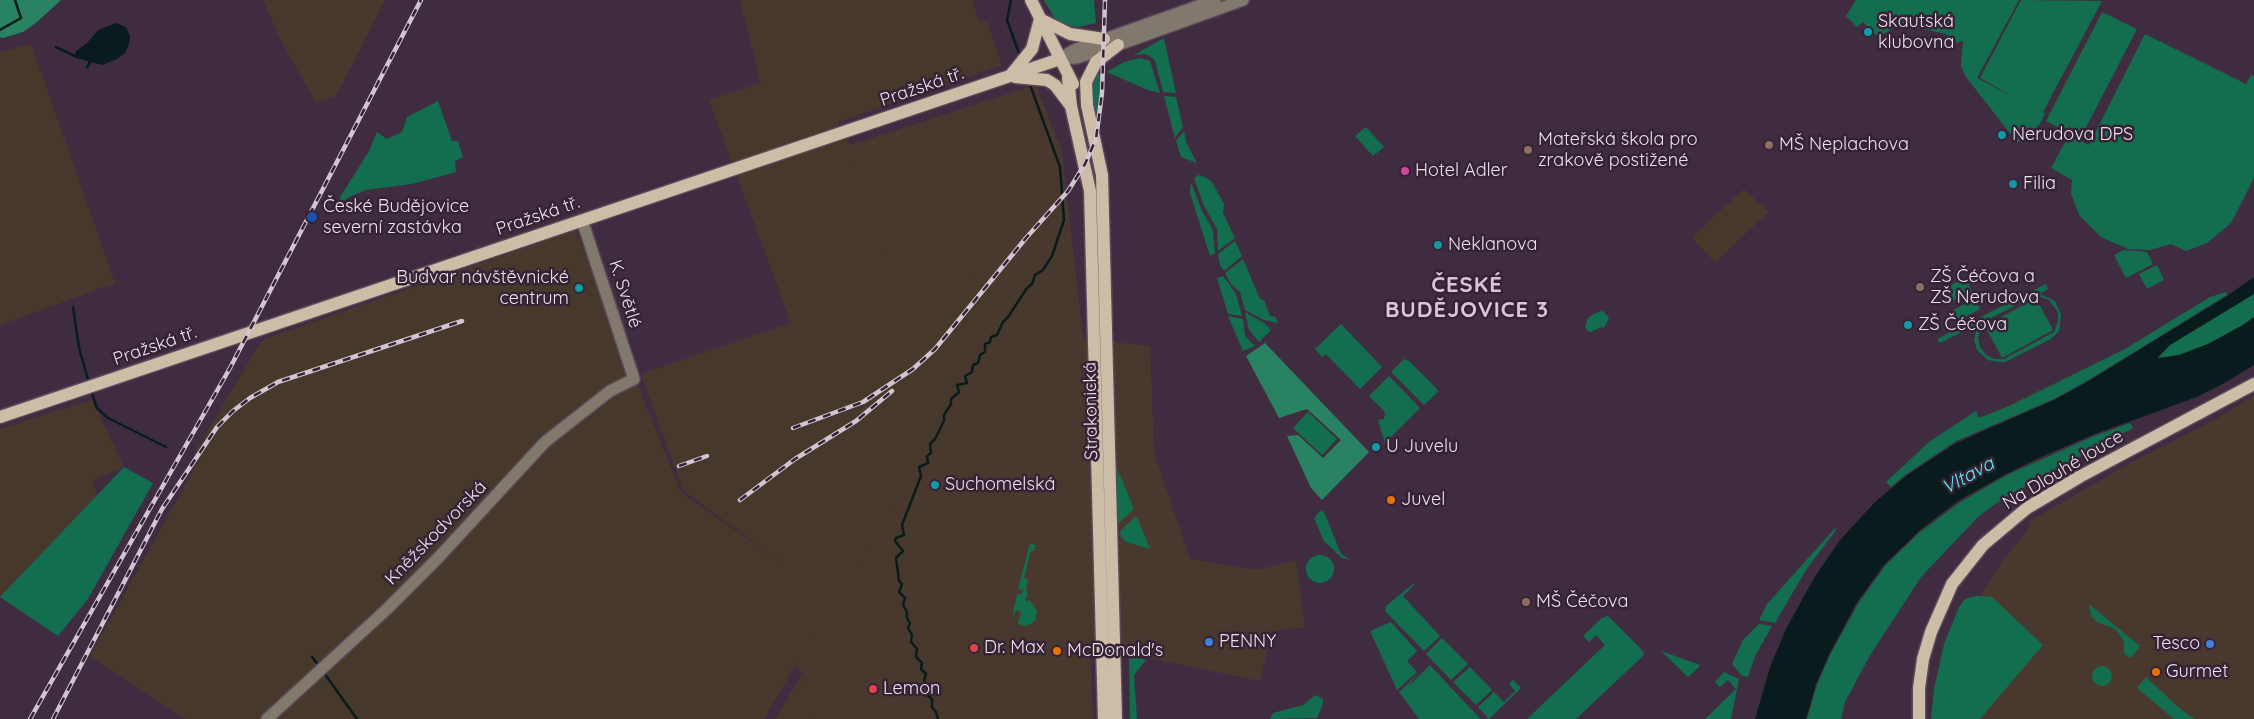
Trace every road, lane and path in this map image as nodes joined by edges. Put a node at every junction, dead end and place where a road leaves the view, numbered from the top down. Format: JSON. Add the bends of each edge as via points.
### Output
{"nodes":[{"id":1,"x":1031,"y":0,"type":"edge"},
{"id":2,"x":1215,"y":0,"type":"edge"},
{"id":3,"x":1243,"y":0,"type":"edge"},
{"id":4,"x":1040,"y":19,"type":"junction"},
{"id":5,"x":1104,"y":39,"type":"junction"},
{"id":6,"x":1118,"y":44,"type":"junction"},
{"id":7,"x":1060,"y":60,"type":"junction"},
{"id":8,"x":1030,"y":68,"type":"junction"},
{"id":9,"x":1068,"y":78,"type":"junction"},
{"id":10,"x":1087,"y":104,"type":"junction"},
{"id":11,"x":1071,"y":106,"type":"junction"},
{"id":12,"x":582,"y":220,"type":"junction"},
{"id":13,"x":634,"y":379,"type":"joint"},
{"id":14,"x":2254,"y":384,"type":"edge"},
{"id":15,"x":0,"y":417,"type":"edge"},
{"id":16,"x":267,"y":719,"type":"edge"},
{"id":17,"x":1104,"y":719,"type":"edge"},
{"id":18,"x":1116,"y":719,"type":"edge"},
{"id":19,"x":1919,"y":719,"type":"edge"}],
"edges":[{"from":1,"to":4,"type":"main road"},
{"from":2,"to":5,"type":"street","name":"Pražská tř."},
{"from":3,"to":6,"type":"street","name":"Pražská tř."},
{"from":4,"to":5,"type":"main road","via":[[1070,34]]},
{"from":4,"to":7,"type":"main road"},
{"from":4,"to":8,"type":"main road"},
{"from":5,"to":7,"type":"street","name":"Pražská tř.","via":[[1074,50]]},
{"from":6,"to":7,"type":"street","name":"Pražská tř."},
{"from":6,"to":10,"type":"main road","via":[[1092,68],[1086,82]]},
{"from":7,"to":8,"type":"main road","name":"Pražská tř."},
{"from":7,"to":9,"type":"main road"},
{"from":8,"to":11,"type":"main road","via":[[1055,85]]},
{"from":8,"to":12,"type":"main road","name":"Pražská tř."},
{"from":9,"to":10,"type":"main road"},
{"from":9,"to":11,"type":"main road","name":"Strakonická"},
{"from":10,"to":18,"type":"main road","name":"Strakonická","via":[[1102,175]]},
{"from":11,"to":17,"type":"main road","name":"Strakonická","via":[[1090,190]]},
{"from":12,"to":13,"type":"street","name":"K. Světlé"},
{"from":12,"to":15,"type":"main road","name":"Pražská tř."},
{"from":13,"to":16,"type":"street","name":"Kněžskodvorská","via":[[610,391],[545,442],[386,610]]},
{"from":14,"to":19,"type":"main road","name":"Na Dlouhé louce","via":[[2081,476],[2027,508],[1983,544],[1952,584],[1931,632],[1919,688]]}]}
